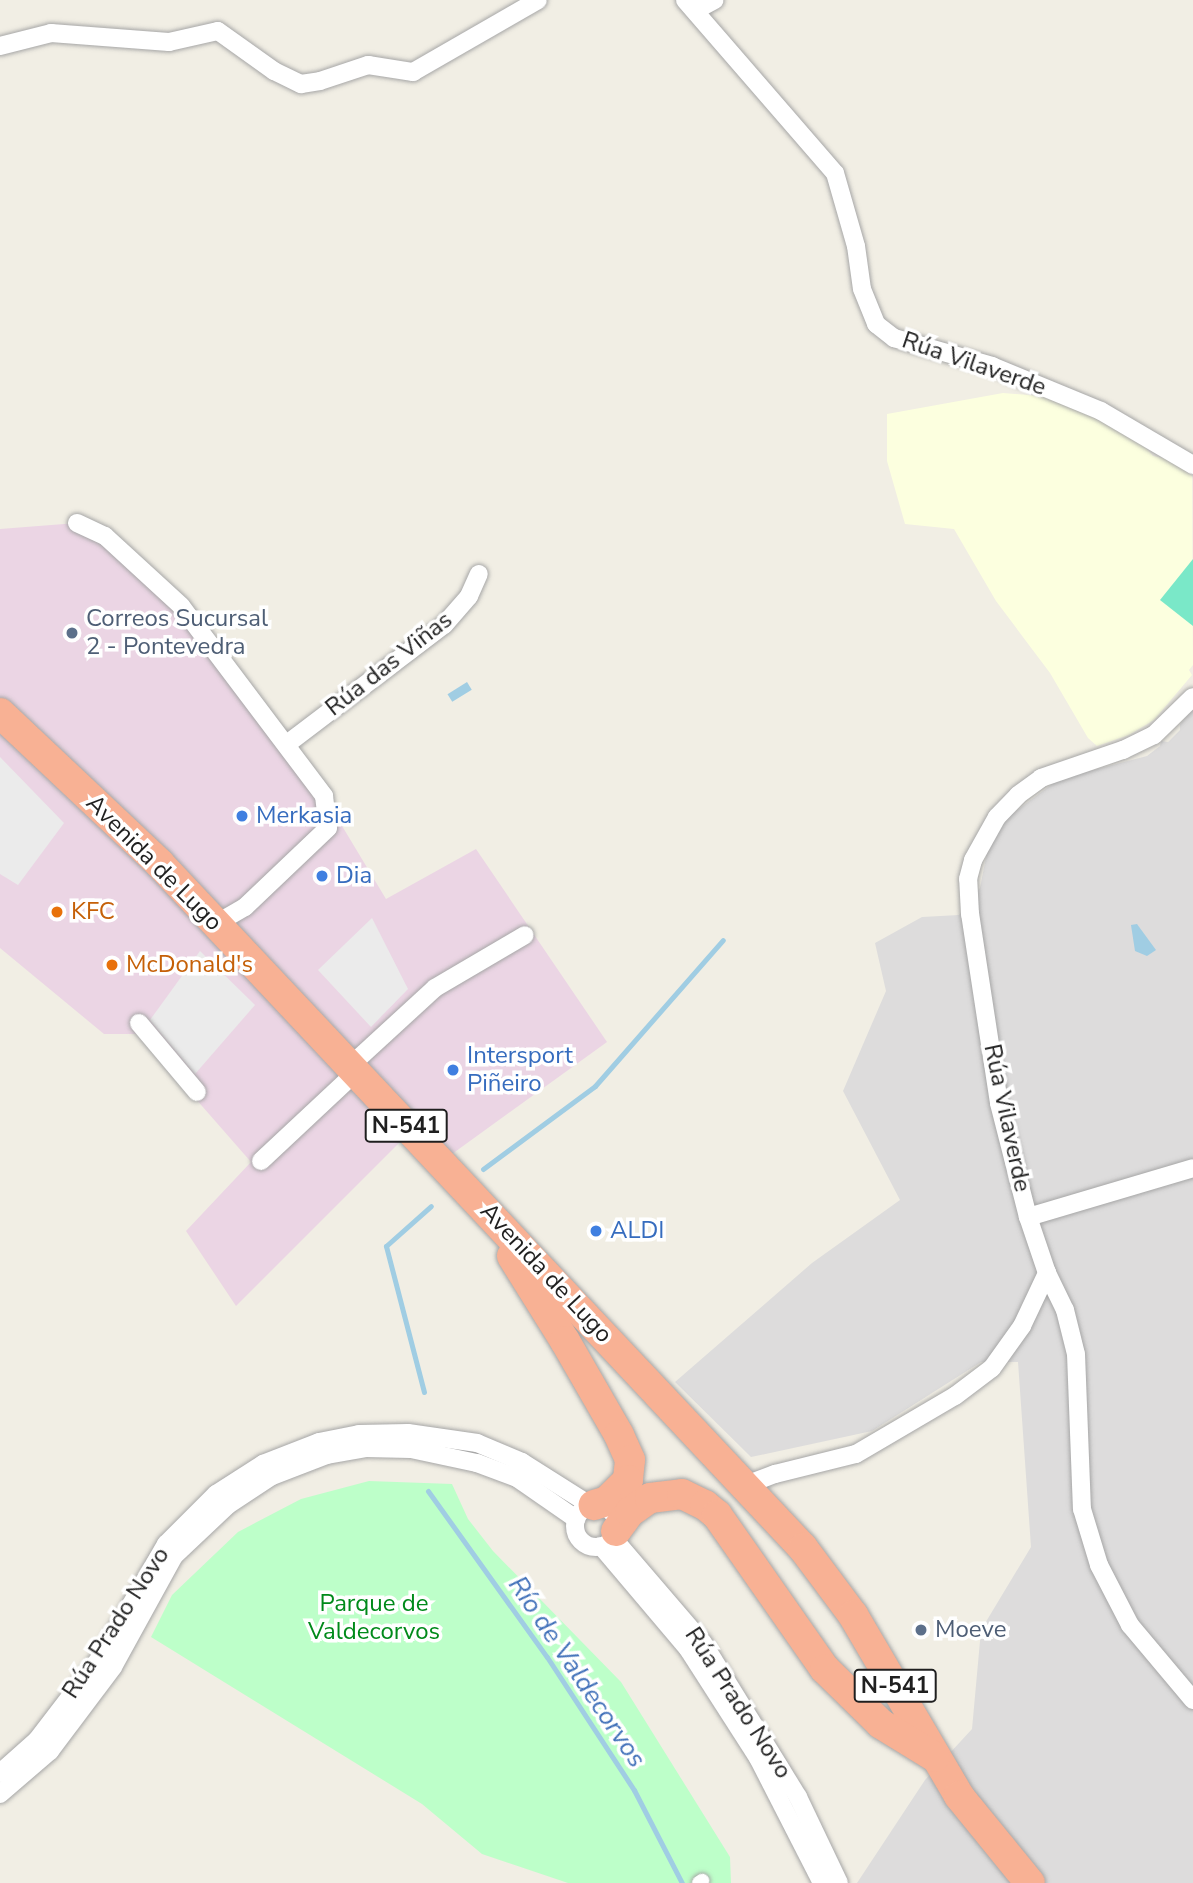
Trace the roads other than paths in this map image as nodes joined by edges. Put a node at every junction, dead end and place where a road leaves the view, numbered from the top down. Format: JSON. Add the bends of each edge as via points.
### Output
{"nodes":[{"id":1,"x":538,"y":0,"type":"edge"},
{"id":2,"x":715,"y":0,"type":"edge"},
{"id":3,"x":690,"y":5,"type":"edge"},
{"id":4,"x":0,"y":46,"type":"edge"},
{"id":5,"x":1193,"y":465,"type":"edge"},
{"id":6,"x":77,"y":523,"type":"dead end"},
{"id":7,"x":479,"y":574,"type":"dead end"},
{"id":8,"x":1193,"y":697,"type":"edge"},
{"id":9,"x":0,"y":713,"type":"edge"},
{"id":10,"x":287,"y":744,"type":"junction"},
{"id":11,"x":216,"y":924,"type":"junction"},
{"id":12,"x":525,"y":936,"type":"dead end"},
{"id":13,"x":139,"y":1023,"type":"dead end"},
{"id":14,"x":353,"y":1069,"type":"junction"},
{"id":15,"x":197,"y":1092,"type":"dead end"},
{"id":16,"x":261,"y":1160,"type":"dead end"},
{"id":17,"x":1193,"y":1168,"type":"edge"},
{"id":18,"x":476,"y":1199,"type":"junction"},
{"id":19,"x":1028,"y":1217,"type":"junction"},
{"id":20,"x":1047,"y":1273,"type":"junction"},
{"id":21,"x":746,"y":1485,"type":"junction"},
{"id":22,"x":587,"y":1510,"type":"junction"},
{"id":23,"x":610,"y":1538,"type":"junction"},
{"id":24,"x":1193,"y":1700,"type":"edge"},
{"id":25,"x":936,"y":1758,"type":"junction"},
{"id":26,"x":0,"y":1773,"type":"edge"},
{"id":27,"x":0,"y":1794,"type":"edge"},
{"id":28,"x":822,"y":1883,"type":"edge"},
{"id":29,"x":839,"y":1883,"type":"edge"},
{"id":30,"x":1030,"y":1883,"type":"edge"}],
"edges":[{"from":1,"to":4,"type":"street","via":[[414,72],[368,65],[301,84],[274,71],[218,31],[169,42],[51,33]]},
{"from":2,"to":3,"type":"street"},
{"from":3,"to":5,"type":"street","name":"Rúa Vilaverde","via":[[835,173],[856,246],[862,289],[876,324],[894,338],[992,366],[1101,411]]},
{"from":6,"to":10,"type":"street","via":[[105,536],[181,607]]},
{"from":7,"to":10,"type":"street","name":"Rúa das Viñas","via":[[469,596],[444,625]]},
{"from":8,"to":19,"type":"street","name":"Rúa Vilaverde","via":[[1154,736],[1041,778],[1018,795],[997,817],[973,860],[968,879],[975,950],[999,1103]]},
{"from":9,"to":11,"type":"highway","name":"Avenida de Lugo","number":"N-541","via":[[159,863]]},
{"from":10,"to":11,"type":"street","via":[[324,796],[328,828],[245,907]]},
{"from":11,"to":14,"type":"highway","name":"Avenida de Lugo","number":"N-541"},
{"from":12,"to":14,"type":"street","via":[[435,988]]},
{"from":13,"to":15,"type":"street"},
{"from":14,"to":16,"type":"street"},
{"from":14,"to":18,"type":"highway","name":"Avenida de Lugo","number":"N-541"},
{"from":17,"to":19,"type":"street"},
{"from":18,"to":21,"type":"highway","name":"Avenida de Lugo","number":"N-541"},
{"from":18,"to":22,"type":"highway","via":[[565,1341],[630,1460],[628,1480],[607,1501]]},
{"from":19,"to":20,"type":"street","name":"Rúa Vilaverde"},
{"from":20,"to":21,"type":"street","via":[[1022,1326],[992,1368],[955,1396],[856,1454]]},
{"from":20,"to":24,"type":"street","name":"Rúa Vilaverde","via":[[1065,1310],[1076,1354],[1082,1508],[1099,1565],[1130,1625]]},
{"from":21,"to":25,"type":"highway","name":"Avenida de Lugo","number":"N-541","via":[[803,1548],[853,1615]]},
{"from":22,"to":23,"type":"street","via":[[612,1512]]},
{"from":22,"to":23,"type":"street","via":[[579,1538],[591,1546]]},
{"from":22,"to":26,"type":"street","name":"Rúa Prado Novo","via":[[522,1462],[477,1443],[408,1433],[319,1441],[263,1464],[216,1494],[166,1544],[100,1658],[37,1740]]},
{"from":22,"to":27,"type":"street","name":"Rúa Prado Novo","via":[[477,1462],[411,1449],[365,1448],[327,1455],[272,1476],[228,1505],[174,1556],[113,1667],[50,1751]]},
{"from":23,"to":25,"type":"highway","via":[[630,1512],[650,1498],[682,1494],[705,1505],[717,1515],[825,1670],[881,1724]]},
{"from":23,"to":28,"type":"street","name":"Rúa Prado Novo","via":[[758,1759]]},
{"from":23,"to":29,"type":"street","name":"Rúa Prado Novo","via":[[703,1643],[798,1797]]},
{"from":25,"to":30,"type":"highway","name":"Avenida de Lugo","number":"N-541","via":[[959,1796]]}]}
